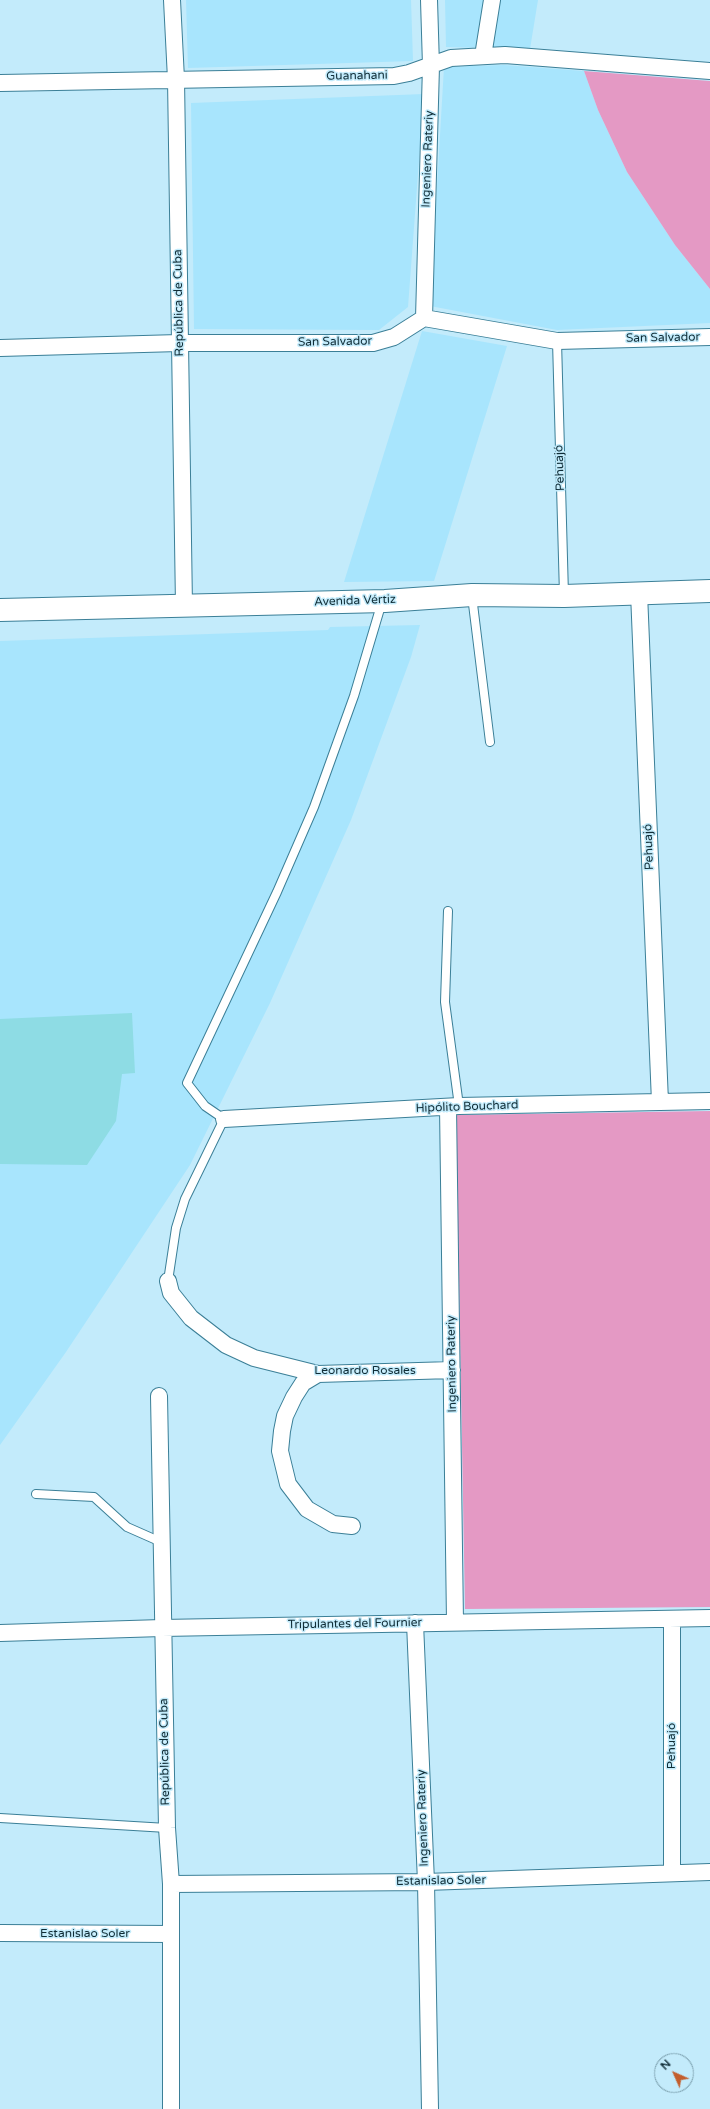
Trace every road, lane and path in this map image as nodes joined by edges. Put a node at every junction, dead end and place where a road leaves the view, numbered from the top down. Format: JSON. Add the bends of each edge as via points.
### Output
{"nodes":[{"id":1,"x":172,"y":0,"type":"edge"},
{"id":2,"x":429,"y":0,"type":"edge"},
{"id":3,"x":492,"y":0,"type":"edge"},
{"id":4,"x":483,"y":56,"type":"junction"},
{"id":5,"x":431,"y":66,"type":"junction"},
{"id":6,"x":710,"y":71,"type":"edge"},
{"id":7,"x":176,"y":79,"type":"junction"},
{"id":8,"x":0,"y":83,"type":"edge"},
{"id":9,"x":424,"y":318,"type":"junction"},
{"id":10,"x":710,"y":337,"type":"edge"},
{"id":11,"x":557,"y":341,"type":"junction"},
{"id":12,"x":179,"y":343,"type":"junction"},
{"id":13,"x":0,"y":348,"type":"edge"},
{"id":14,"x":710,"y":591,"type":"edge"},
{"id":15,"x":639,"y":593,"type":"junction"},
{"id":16,"x":472,"y":595,"type":"junction"},
{"id":17,"x":564,"y":596,"type":"junction"},
{"id":18,"x":382,"y":601,"type":"junction"},
{"id":19,"x":184,"y":606,"type":"junction"},
{"id":20,"x":0,"y":610,"type":"edge"},
{"id":21,"x":490,"y":742,"type":"dead end"},
{"id":22,"x":448,"y":911,"type":"dead end"},
{"id":23,"x":710,"y":1101,"type":"edge"},
{"id":24,"x":660,"y":1102,"type":"junction"},
{"id":25,"x":454,"y":1106,"type":"junction"},
{"id":26,"x":224,"y":1119,"type":"junction"},
{"id":27,"x":168,"y":1281,"type":"joint"},
{"id":28,"x":452,"y":1370,"type":"junction"},
{"id":29,"x":318,"y":1374,"type":"junction"},
{"id":30,"x":159,"y":1396,"type":"dead end"},
{"id":31,"x":36,"y":1494,"type":"dead end"},
{"id":32,"x":352,"y":1526,"type":"dead end"},
{"id":33,"x":161,"y":1542,"type":"junction"},
{"id":34,"x":710,"y":1618,"type":"edge"},
{"id":35,"x":672,"y":1619,"type":"junction"},
{"id":36,"x":455,"y":1622,"type":"junction"},
{"id":37,"x":415,"y":1623,"type":"junction"},
{"id":38,"x":162,"y":1628,"type":"junction"},
{"id":39,"x":0,"y":1633,"type":"edge"},
{"id":40,"x":0,"y":1818,"type":"edge"},
{"id":41,"x":167,"y":1828,"type":"junction"},
{"id":42,"x":710,"y":1872,"type":"edge"},
{"id":43,"x":672,"y":1873,"type":"junction"},
{"id":44,"x":426,"y":1882,"type":"junction"},
{"id":45,"x":171,"y":1884,"type":"junction"},
{"id":46,"x":0,"y":1934,"type":"edge"},
{"id":47,"x":171,"y":1934,"type":"junction"},
{"id":48,"x":171,"y":2109,"type":"edge"},
{"id":49,"x":430,"y":2109,"type":"edge"}],
"edges":[{"from":1,"to":7,"type":"street","name":"República de Cuba"},
{"from":2,"to":5,"type":"street","name":"Ingeniero Rateriy"},
{"from":3,"to":4,"type":"street"},
{"from":4,"to":5,"type":"street","name":"Guanahani","via":[[451,58]]},
{"from":4,"to":6,"type":"street","name":"Guanahani","via":[[505,55]]},
{"from":5,"to":7,"type":"street","name":"Guanahani","via":[[394,76]]},
{"from":5,"to":9,"type":"street","name":"Ingeniero Rateriy"},
{"from":7,"to":8,"type":"street","name":"Guanahani"},
{"from":7,"to":12,"type":"street","name":"República de Cuba"},
{"from":9,"to":11,"type":"street","name":"San Salvador"},
{"from":9,"to":12,"type":"street","name":"San Salvador","via":[[394,337],[373,343]]},
{"from":10,"to":11,"type":"street","name":"San Salvador"},
{"from":11,"to":17,"type":"lane","name":"Pehuajó"},
{"from":12,"to":13,"type":"street","name":"San Salvador"},
{"from":12,"to":19,"type":"street","name":"República de Cuba"},
{"from":14,"to":15,"type":"street","name":"Avenida Vértiz"},
{"from":15,"to":17,"type":"street","name":"Avenida Vértiz"},
{"from":15,"to":24,"type":"street","name":"Pehuajó"},
{"from":16,"to":17,"type":"street","name":"Avenida Vértiz"},
{"from":16,"to":18,"type":"street","name":"Avenida Vértiz"},
{"from":16,"to":21,"type":"lane"},
{"from":18,"to":19,"type":"street","name":"Avenida Vértiz"},
{"from":18,"to":26,"type":"lane","via":[[354,696],[314,807],[187,1083],[205,1106]]},
{"from":19,"to":20,"type":"street","name":"Avenida Vértiz"},
{"from":22,"to":25,"type":"lane","via":[[445,1002]]},
{"from":23,"to":24,"type":"street","name":"Hipólito Bouchard"},
{"from":24,"to":25,"type":"street","name":"Hipólito Bouchard"},
{"from":25,"to":26,"type":"street","name":"Hipólito Bouchard"},
{"from":25,"to":28,"type":"street","name":"Ingeniero Rateriy"},
{"from":26,"to":27,"type":"lane","via":[[186,1199],[176,1228]]},
{"from":27,"to":29,"type":"street","name":"Leonardo Rosales","via":[[171,1293],[191,1318],[226,1345],[254,1358]]},
{"from":28,"to":29,"type":"street","name":"Leonardo Rosales"},
{"from":28,"to":36,"type":"street","name":"Ingeniero Rateriy"},
{"from":29,"to":32,"type":"street","via":[[303,1383],[294,1397],[285,1416],[280,1451],[288,1484],[306,1509],[333,1524]]},
{"from":30,"to":33,"type":"street","name":"República de Cuba"},
{"from":31,"to":33,"type":"lane","via":[[94,1497],[127,1527]]},
{"from":33,"to":38,"type":"street","name":"República de Cuba"},
{"from":34,"to":35,"type":"street","name":"Tripulantes del Fournier"},
{"from":35,"to":36,"type":"street","name":"Tripulantes del Fournier"},
{"from":35,"to":43,"type":"street","name":"Pehuajó"},
{"from":36,"to":37,"type":"street","name":"Tripulantes del Fournier"},
{"from":37,"to":38,"type":"street","name":"Tripulantes del Fournier"},
{"from":37,"to":44,"type":"street","name":"Ingeniero Rateriy"},
{"from":38,"to":39,"type":"street","name":"Tripulantes del Fournier"},
{"from":38,"to":41,"type":"street","name":"República de Cuba"},
{"from":40,"to":41,"type":"lane"},
{"from":41,"to":45,"type":"street","name":"República de Cuba"},
{"from":42,"to":43,"type":"street","name":"Estanislao Soler"},
{"from":43,"to":44,"type":"street","name":"Estanislao Soler"},
{"from":44,"to":45,"type":"street","name":"Estanislao Soler"},
{"from":44,"to":49,"type":"street","name":"Ingeniero Rateriy"},
{"from":45,"to":47,"type":"street","name":"República de Cuba"},
{"from":46,"to":47,"type":"street","name":"Estanislao Soler"},
{"from":47,"to":48,"type":"street","name":"República de Cuba"}]}
